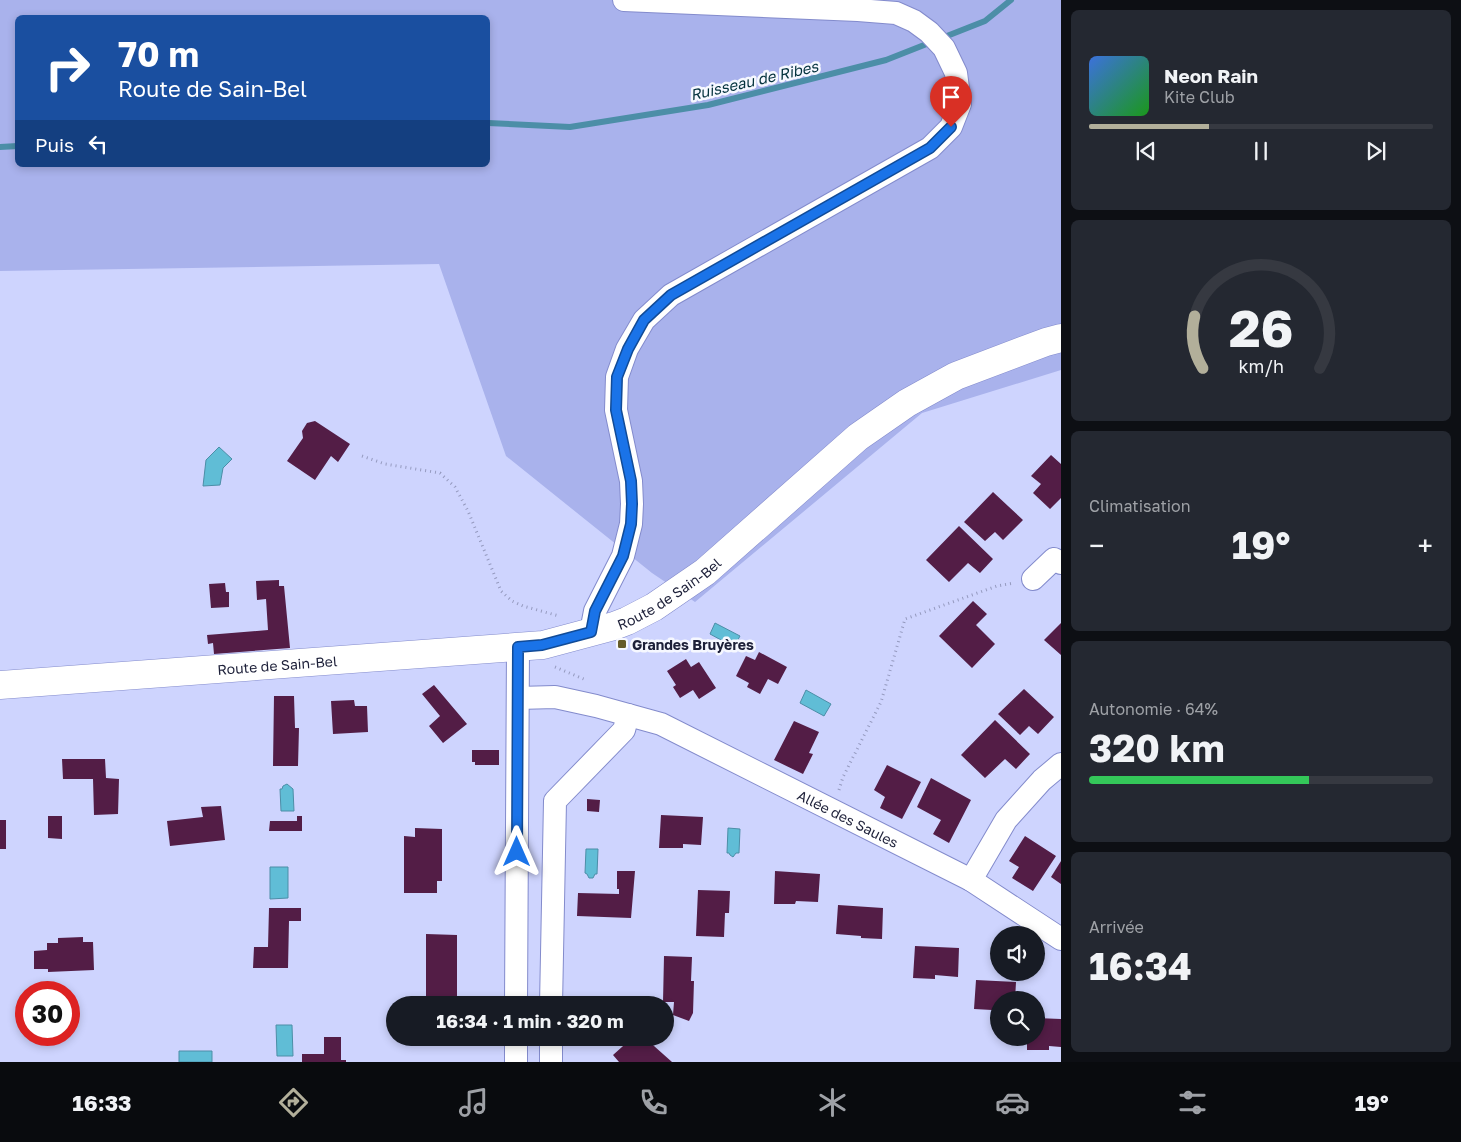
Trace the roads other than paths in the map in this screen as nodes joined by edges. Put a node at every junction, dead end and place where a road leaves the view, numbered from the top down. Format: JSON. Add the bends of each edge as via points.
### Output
{"nodes":[{"id":1,"x":624,"y":0,"type":"edge"},
{"id":2,"x":1061,"y":338,"type":"edge"},
{"id":3,"x":1061,"y":564,"type":"edge"},
{"id":4,"x":1033,"y":580,"type":"road end"},
{"id":5,"x":591,"y":632,"type":"junction"},
{"id":6,"x":518,"y":647,"type":"junction"},
{"id":7,"x":0,"y":685,"type":"edge"},
{"id":8,"x":518,"y":698,"type":"junction"},
{"id":9,"x":628,"y":715,"type":"junction"},
{"id":10,"x":1061,"y":764,"type":"edge"},
{"id":11,"x":970,"y":880,"type":"junction"},
{"id":12,"x":1061,"y":939,"type":"edge"},
{"id":13,"x":516,"y":996,"type":"edge"},
{"id":14,"x":551,"y":996,"type":"edge"},
{"id":15,"x":516,"y":1046,"type":"edge"},
{"id":16,"x":551,"y":1046,"type":"edge"},
{"id":17,"x":516,"y":1062,"type":"edge"},
{"id":18,"x":550,"y":1062,"type":"edge"}],
"edges":[{"from":1,"to":5,"type":"street","via":[[896,13],[914,21],[937,40],[956,74],[960,104],[951,127],[930,148],[671,295],[644,320],[617,377],[616,410],[631,481],[631,524],[623,556],[595,611]]},
{"from":2,"to":5,"type":"main road","name":"Route de Sain-Bel","via":[[956,376],[907,403],[858,437],[705,572],[648,610],[627,621]]},
{"from":3,"to":4,"type":"street","via":[[1054,559]]},
{"from":5,"to":6,"type":"main road","name":"Route de Sain-Bel","via":[[542,645]]},
{"from":6,"to":7,"type":"main road","name":"Route de Sain-Bel"},
{"from":6,"to":8,"type":"street"},
{"from":8,"to":9,"type":"street","name":"Allée des Saules","via":[[554,697]]},
{"from":8,"to":13,"type":"street"},
{"from":9,"to":11,"type":"street","name":"Allée des Saules","via":[[661,724]]},
{"from":9,"to":14,"type":"street","via":[[624,730],[555,802]]},
{"from":10,"to":11,"type":"street","via":[[1006,820]]},
{"from":11,"to":12,"type":"street","name":"Allée des Saules"},
{"from":15,"to":17,"type":"street"},
{"from":16,"to":18,"type":"street"}]}
